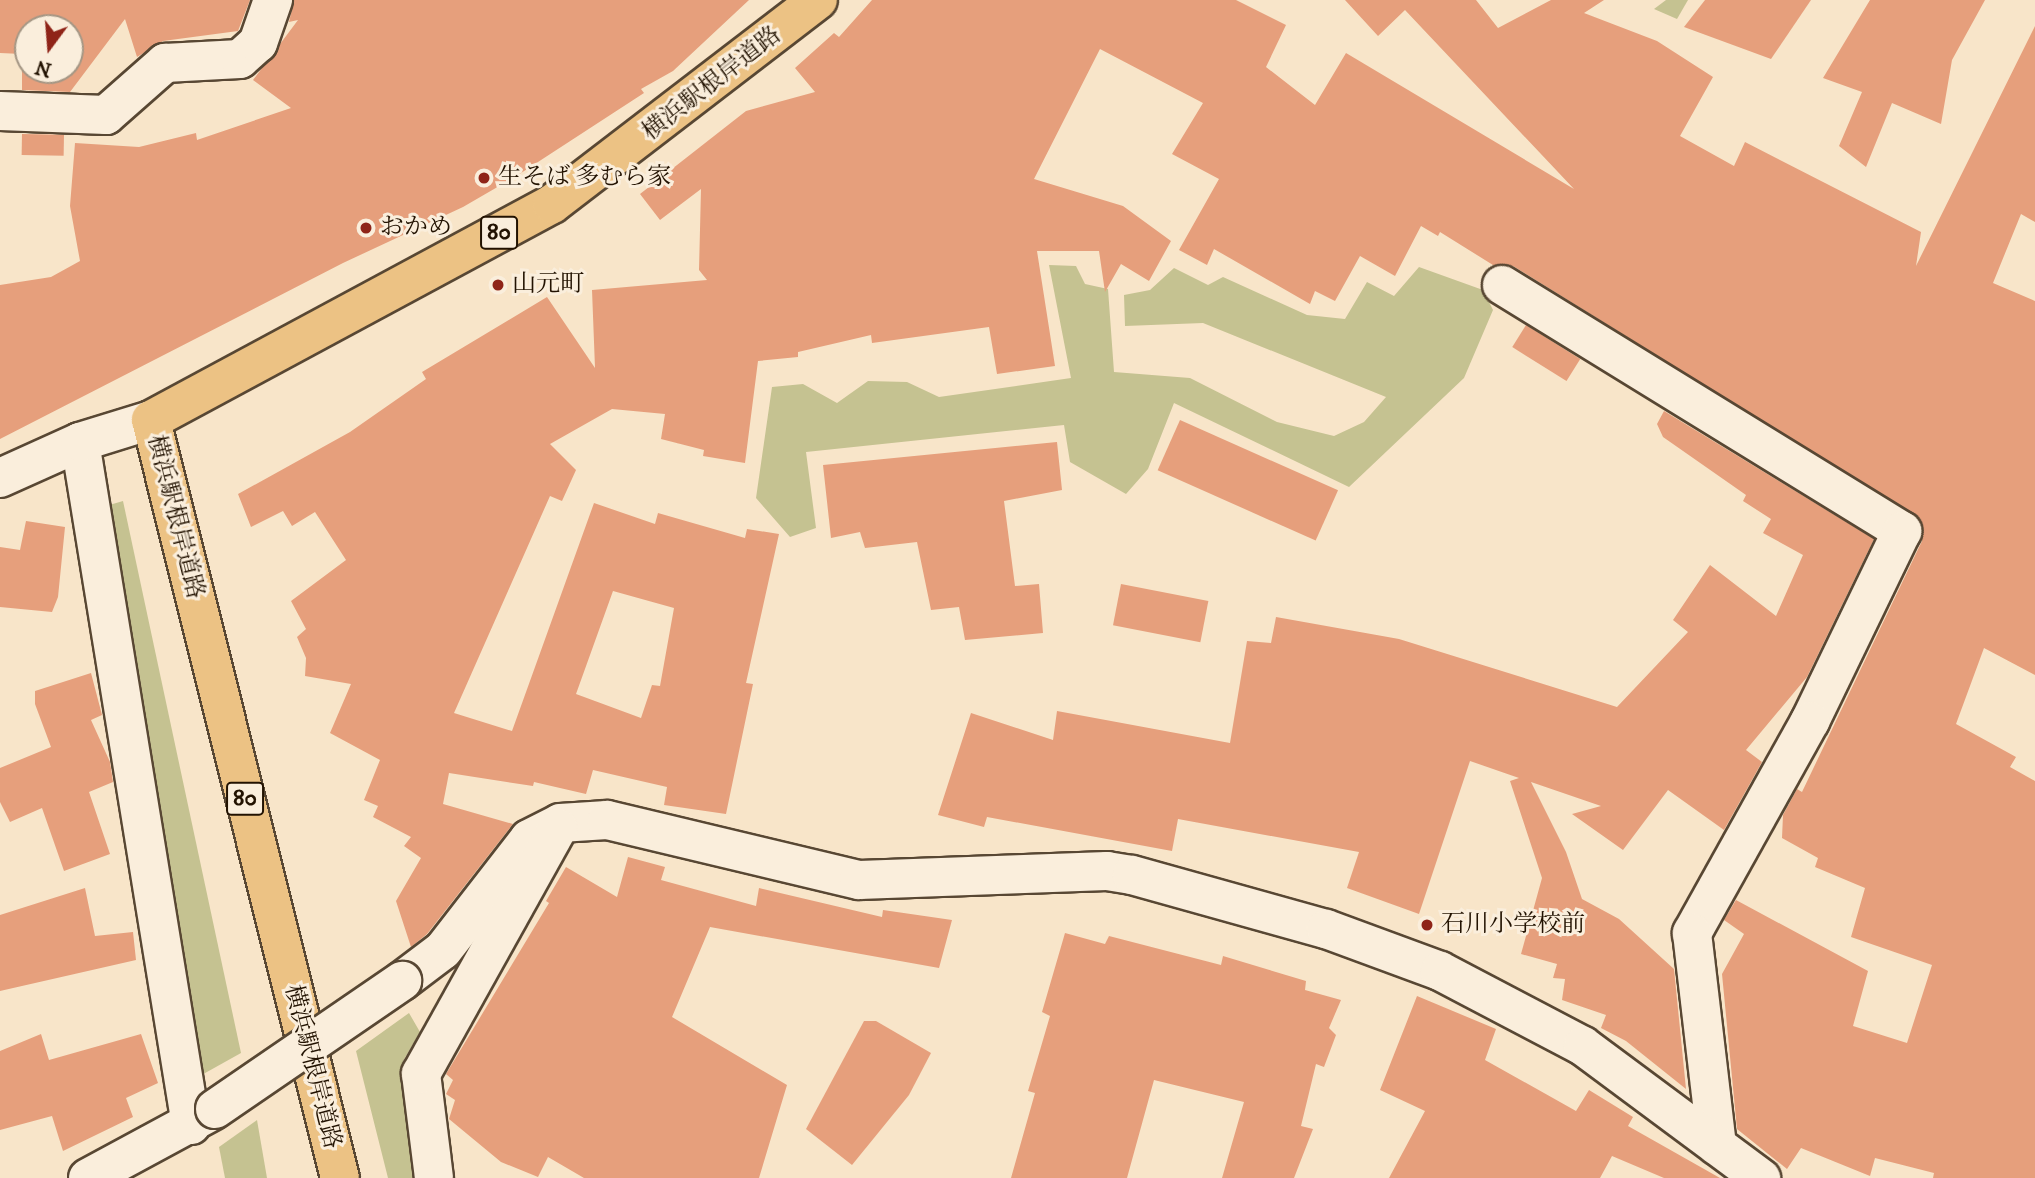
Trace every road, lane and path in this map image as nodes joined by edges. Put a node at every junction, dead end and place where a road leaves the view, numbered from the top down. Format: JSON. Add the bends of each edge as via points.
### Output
{"nodes":[{"id":1,"x":273,"y":0,"type":"edge"},
{"id":2,"x":818,"y":0,"type":"edge"},
{"id":3,"x":0,"y":111,"type":"edge"},
{"id":4,"x":1502,"y":285,"type":"dead end"},
{"id":5,"x":151,"y":419,"type":"junction"},
{"id":6,"x":80,"y":442,"type":"junction"},
{"id":7,"x":0,"y":478,"type":"edge"},
{"id":8,"x":560,"y":823,"type":"junction"},
{"id":9,"x":203,"y":1117,"type":"junction"},
{"id":10,"x":1717,"y":1146,"type":"junction"},
{"id":11,"x":88,"y":1178,"type":"edge"},
{"id":12,"x":340,"y":1178,"type":"edge"},
{"id":13,"x":434,"y":1178,"type":"edge"},
{"id":14,"x":1761,"y":1178,"type":"edge"}],
"edges":[{"from":1,"to":3,"type":"street","via":[[258,43],[240,59],[165,63],[106,115]]},
{"from":2,"to":5,"type":"main road","name":"横浜駅根岸道路","number":"80","via":[[552,204]]},
{"from":4,"to":10,"type":"street","via":[[1902,531],[1810,721],[1692,933]]},
{"from":5,"to":6,"type":"street"},
{"from":5,"to":12,"type":"main road","name":"横浜駅根岸道路","number":"80"},
{"from":6,"to":7,"type":"street"},
{"from":6,"to":9,"type":"street"},
{"from":8,"to":9,"type":"street","bridge":true,"via":[[529,839],[443,950]]},
{"from":8,"to":10,"type":"street","via":[[607,820],[859,880],[1107,871],[1243,905],[1407,957],[1484,993],[1583,1046]]},
{"from":8,"to":13,"type":"street","via":[[551,849],[421,1074]]},
{"from":9,"to":11,"type":"street"},
{"from":10,"to":14,"type":"street"}]}
